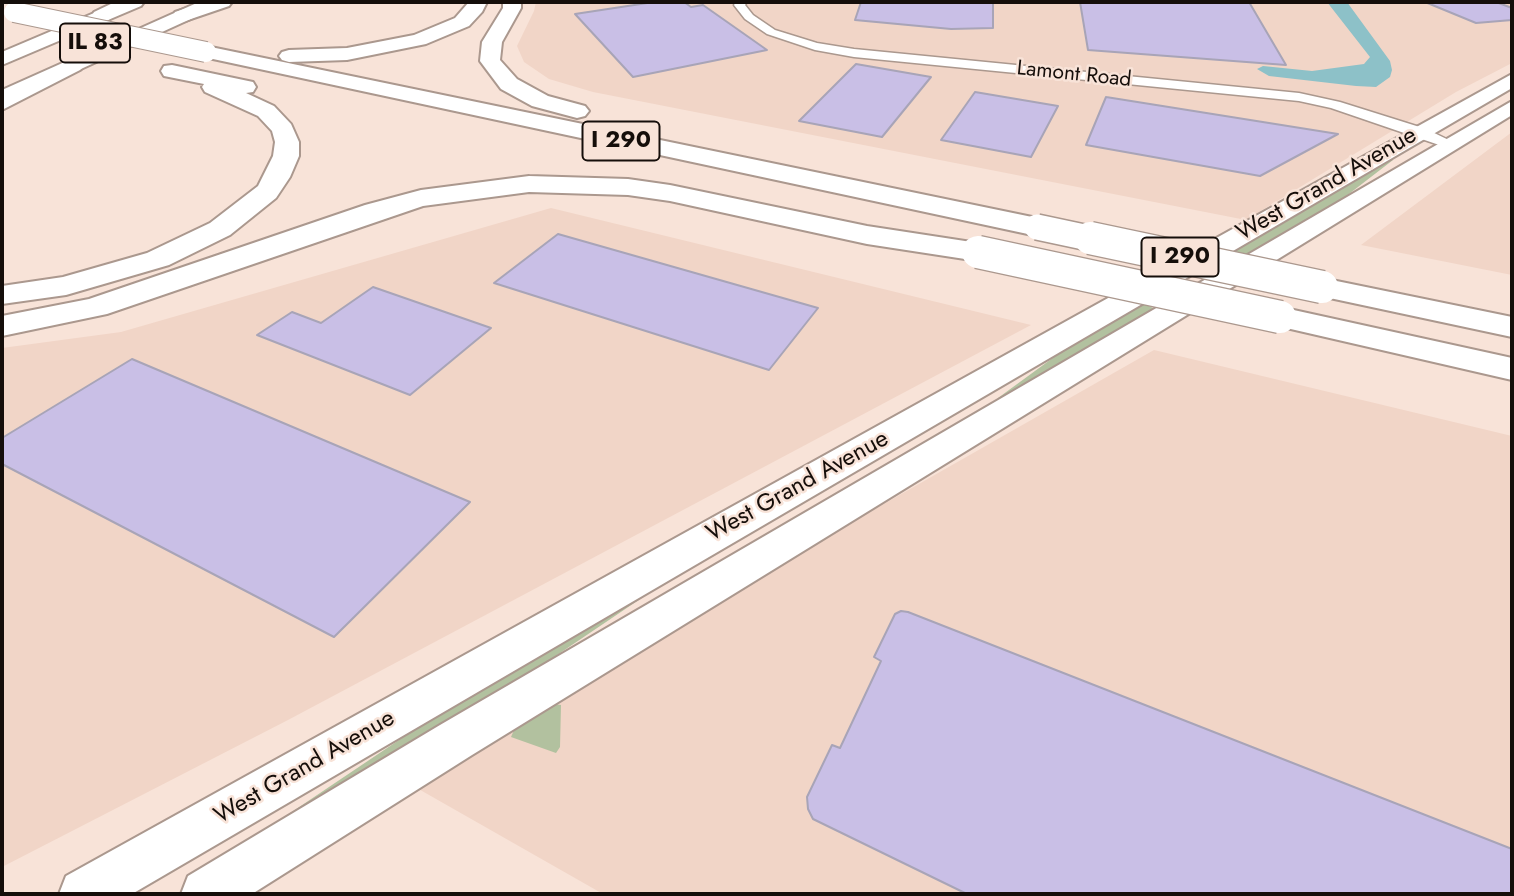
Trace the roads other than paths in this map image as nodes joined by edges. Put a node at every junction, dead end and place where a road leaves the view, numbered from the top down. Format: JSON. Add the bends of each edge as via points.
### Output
{"nodes":[{"id":1,"x":128,"y":2,"type":"edge"},
{"id":2,"x":135,"y":2,"type":"edge"},
{"id":3,"x":160,"y":2,"type":"edge"},
{"id":4,"x":212,"y":2,"type":"edge"},
{"id":5,"x":223,"y":2,"type":"edge"},
{"id":6,"x":478,"y":2,"type":"edge"},
{"id":7,"x":512,"y":2,"type":"edge"},
{"id":8,"x":744,"y":2,"type":"edge"},
{"id":9,"x":185,"y":9,"type":"edge"},
{"id":10,"x":8,"y":11,"type":"edge"},
{"id":11,"x":101,"y":16,"type":"junction"},
{"id":12,"x":2,"y":34,"type":"edge"},
{"id":13,"x":206,"y":52,"type":"junction"},
{"id":14,"x":2,"y":59,"type":"edge"},
{"id":15,"x":132,"y":63,"type":"dead end"},
{"id":16,"x":2,"y":71,"type":"edge"},
{"id":17,"x":1512,"y":80,"type":"edge"},
{"id":18,"x":2,"y":85,"type":"edge"},
{"id":19,"x":278,"y":94,"type":"dead end"},
{"id":20,"x":2,"y":101,"type":"edge"},
{"id":21,"x":1512,"y":107,"type":"edge"},
{"id":22,"x":1436,"y":138,"type":"junction"},
{"id":23,"x":584,"y":161,"type":"dead end"},
{"id":24,"x":1037,"y":227,"type":"junction"},
{"id":25,"x":978,"y":252,"type":"junction"},
{"id":26,"x":2,"y":295,"type":"edge"},
{"id":27,"x":2,"y":326,"type":"edge"},
{"id":28,"x":1512,"y":327,"type":"edge"},
{"id":29,"x":1512,"y":369,"type":"edge"},
{"id":30,"x":83,"y":894,"type":"edge"},
{"id":31,"x":206,"y":894,"type":"edge"}],
"edges":[{"from":1,"to":11,"type":"highway"},
{"from":2,"to":11,"type":"highway"},
{"from":3,"to":16,"type":"highway","number":"IL 83"},
{"from":4,"to":9,"type":"highway"},
{"from":5,"to":9,"type":"highway"},
{"from":6,"to":13,"type":"highway","via":[[471,15],[446,30],[388,48],[309,56]]},
{"from":7,"to":24,"type":"highway","via":[[492,42],[490,61],[509,84],[540,101],[910,191]]},
{"from":8,"to":22,"type":"street","name":"Lamont Road","via":[[739,5],[749,17],[771,32],[815,46],[1298,97]]},
{"from":9,"to":18,"type":"highway","number":"IL 83"},
{"from":9,"to":20,"type":"highway"},
{"from":10,"to":13,"type":"highway","number":"I 290","bridge":true},
{"from":11,"to":14,"type":"highway"},
{"from":12,"to":15,"type":"highway"},
{"from":13,"to":24,"type":"highway","number":"I 290"},
{"from":17,"to":22,"type":"main road","name":"West Grand Avenue"},
{"from":19,"to":26,"type":"highway","via":[[165,70],[251,103],[277,120],[287,142],[286,156],[267,192],[220,229],[158,259],[66,286]]},
{"from":21,"to":22,"type":"main road","name":"West Grand Avenue"},
{"from":22,"to":30,"type":"main road","name":"West Grand Avenue"},
{"from":22,"to":31,"type":"main road","name":"West Grand Avenue"},
{"from":23,"to":25,"type":"highway","number":"I 290"},
{"from":24,"to":28,"type":"highway","number":"I 290","bridge":true},
{"from":25,"to":27,"type":"highway","via":[[867,235],[670,193],[529,184],[421,198],[96,307]]},
{"from":25,"to":29,"type":"highway","number":"I 290","bridge":true}]}
